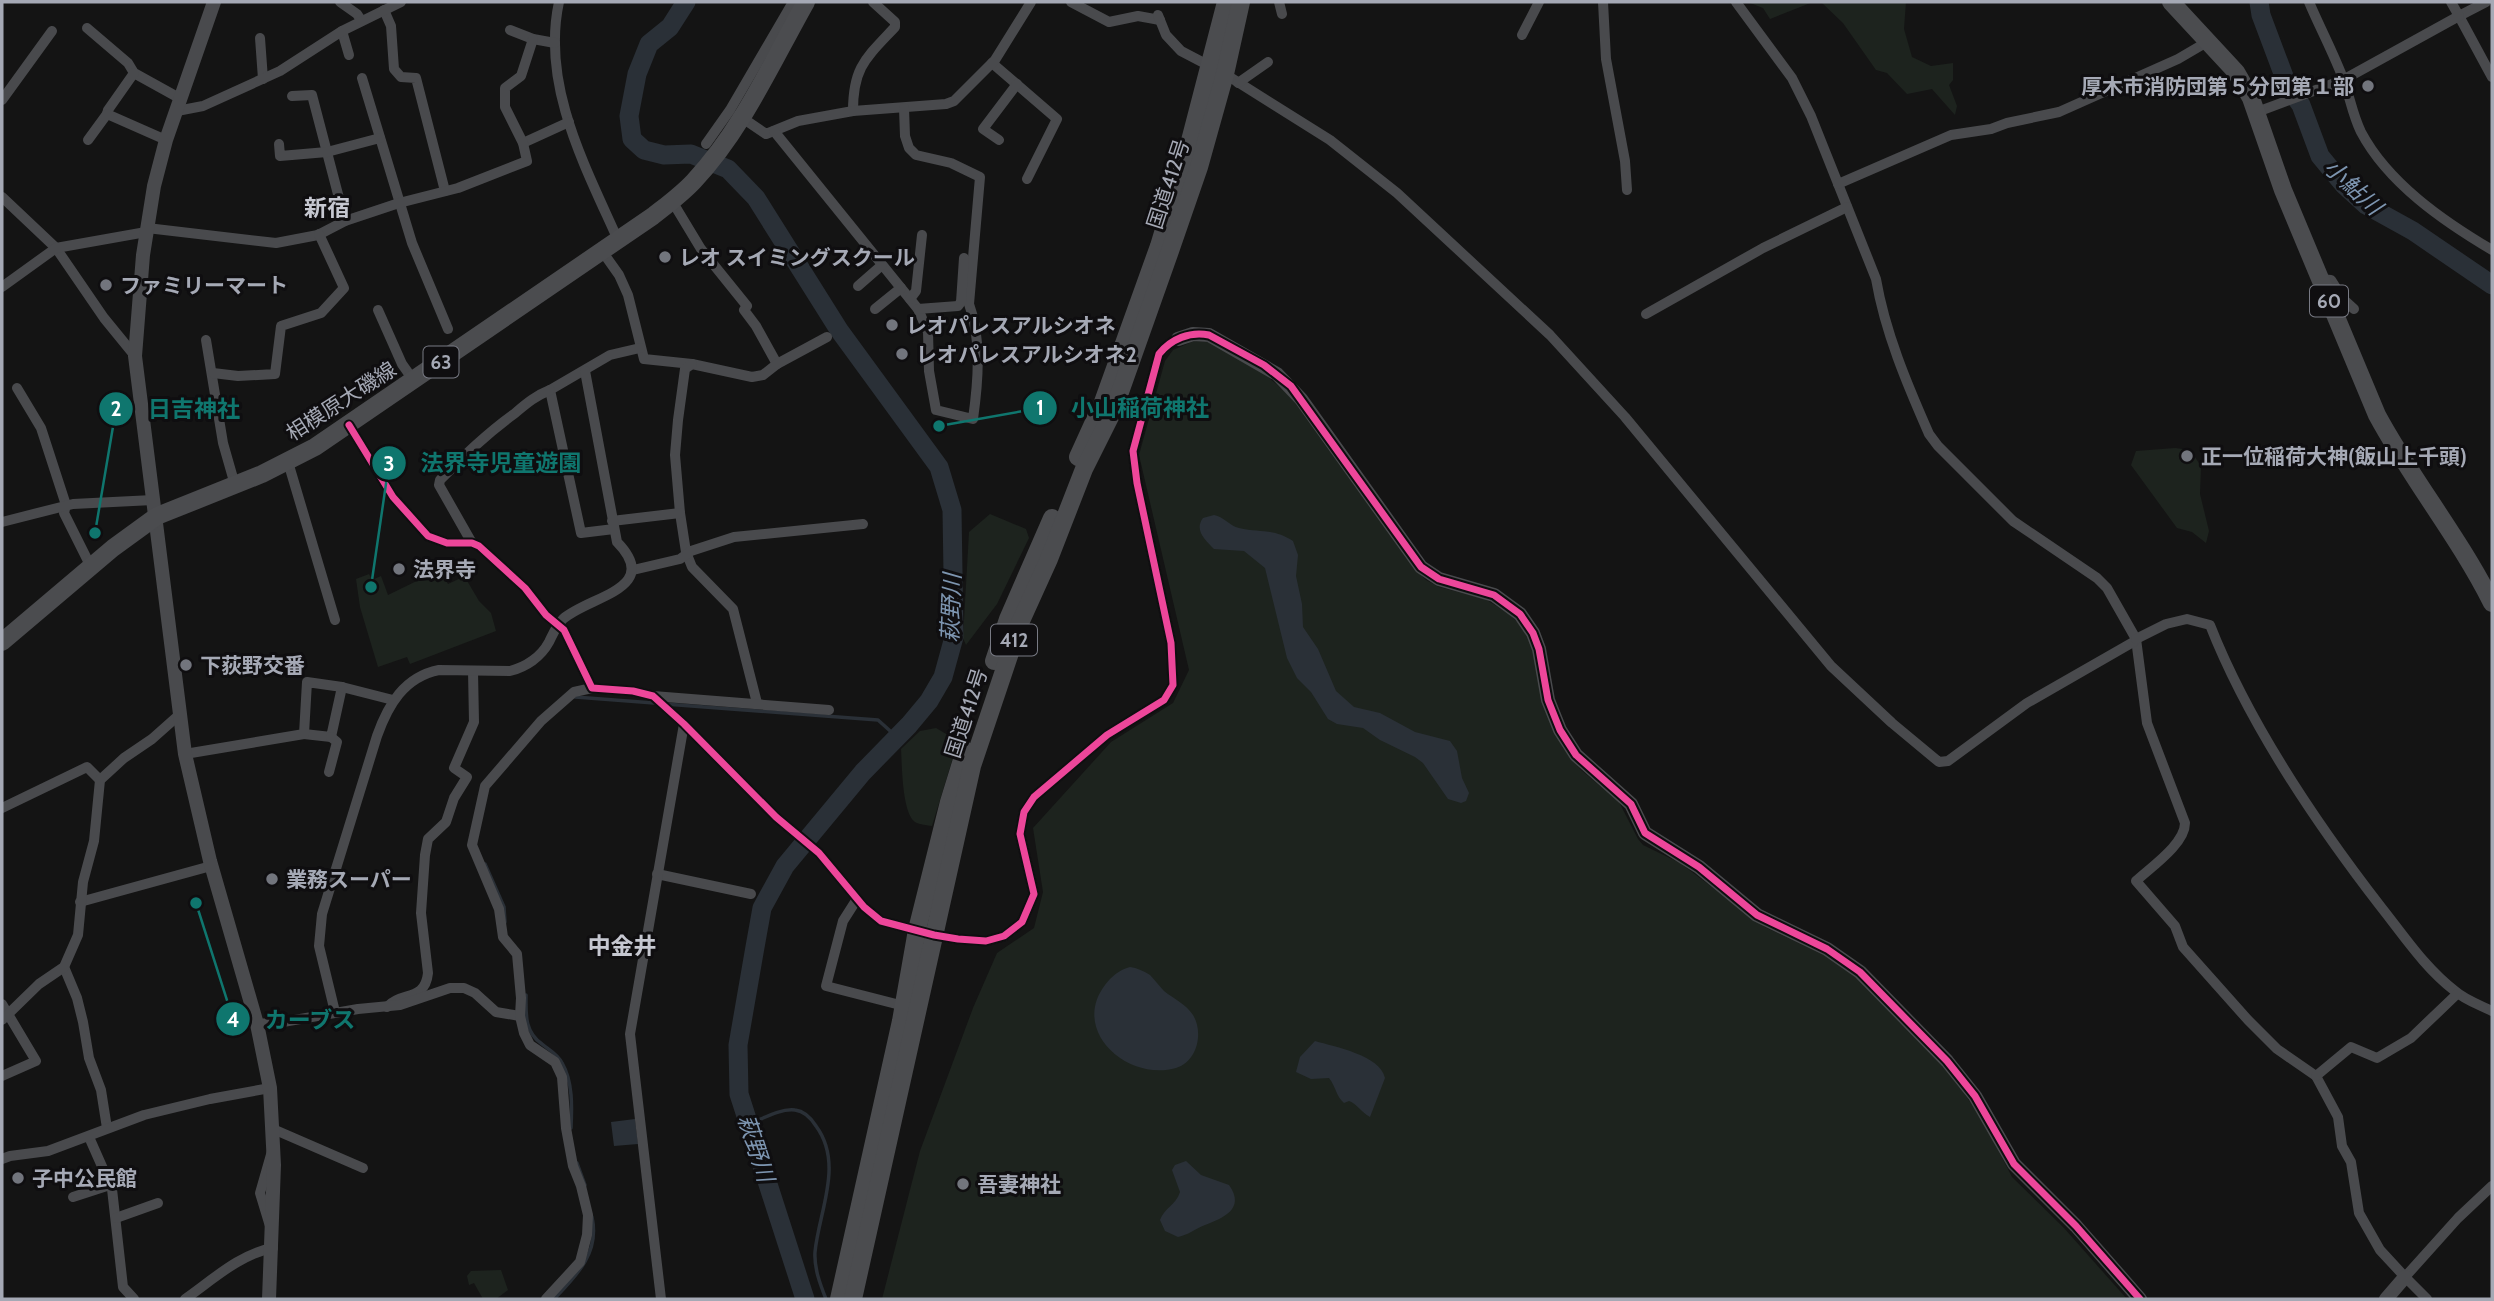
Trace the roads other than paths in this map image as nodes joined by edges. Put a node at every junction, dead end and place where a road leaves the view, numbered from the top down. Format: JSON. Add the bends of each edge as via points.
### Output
{"nodes":[{"id":1,"x":214,"y":2,"type":"edge"},
{"id":2,"x":340,"y":2,"type":"edge"},
{"id":3,"x":401,"y":2,"type":"edge"},
{"id":4,"x":559,"y":2,"type":"edge"},
{"id":5,"x":793,"y":2,"type":"edge"},
{"id":6,"x":806,"y":2,"type":"edge"},
{"id":7,"x":873,"y":2,"type":"edge"},
{"id":8,"x":1031,"y":2,"type":"edge"},
{"id":9,"x":1071,"y":2,"type":"edge"},
{"id":10,"x":1226,"y":2,"type":"edge"},
{"id":11,"x":1241,"y":2,"type":"edge"},
{"id":12,"x":1279,"y":2,"type":"edge"},
{"id":13,"x":1539,"y":2,"type":"edge"},
{"id":14,"x":1603,"y":2,"type":"edge"},
{"id":15,"x":1736,"y":2,"type":"edge"},
{"id":16,"x":2171,"y":2,"type":"edge"},
{"id":17,"x":2309,"y":2,"type":"edge"},
{"id":18,"x":2451,"y":2,"type":"edge"},
{"id":19,"x":2486,"y":2,"type":"edge"},
{"id":20,"x":384,"y":10,"type":"junction"},
{"id":21,"x":1282,"y":14,"type":"dead end"},
{"id":22,"x":2459,"y":16,"type":"junction"},
{"id":23,"x":361,"y":20,"type":"junction"},
{"id":24,"x":510,"y":30,"type":"dead end"},
{"id":25,"x":52,"y":31,"type":"dead end"},
{"id":26,"x":342,"y":31,"type":"junction"},
{"id":27,"x":90,"y":34,"type":"dead end"},
{"id":28,"x":1522,"y":35,"type":"dead end"},
{"id":29,"x":260,"y":38,"type":"dead end"},
{"id":30,"x":533,"y":39,"type":"junction"},
{"id":31,"x":2207,"y":42,"type":"junction"},
{"id":32,"x":555,"y":43,"type":"junction"},
{"id":33,"x":349,"y":55,"type":"dead end"},
{"id":34,"x":1268,"y":62,"type":"dead end"},
{"id":35,"x":992,"y":63,"type":"junction"},
{"id":36,"x":134,"y":73,"type":"junction"},
{"id":37,"x":1224,"y":74,"type":"junction"},
{"id":38,"x":2492,"y":77,"type":"edge"},
{"id":39,"x":362,"y":78,"type":"dead end"},
{"id":40,"x":263,"y":79,"type":"junction"},
{"id":41,"x":2341,"y":81,"type":"junction"},
{"id":42,"x":1017,"y":84,"type":"junction"},
{"id":43,"x":292,"y":96,"type":"dead end"},
{"id":44,"x":2,"y":100,"type":"edge"},
{"id":45,"x":179,"y":105,"type":"junction"},
{"id":46,"x":904,"y":108,"type":"junction"},
{"id":47,"x":2262,"y":109,"type":"junction"},
{"id":48,"x":853,"y":111,"type":"junction"},
{"id":49,"x":107,"y":114,"type":"junction"},
{"id":50,"x":741,"y":117,"type":"junction"},
{"id":51,"x":569,"y":122,"type":"junction"},
{"id":52,"x":774,"y":131,"type":"junction"},
{"id":53,"x":380,"y":138,"type":"junction"},
{"id":54,"x":999,"y":139,"type":"dead end"},
{"id":55,"x":88,"y":140,"type":"dead end"},
{"id":56,"x":166,"y":140,"type":"junction"},
{"id":57,"x":523,"y":143,"type":"junction"},
{"id":58,"x":713,"y":145,"type":"junction"},
{"id":59,"x":327,"y":152,"type":"junction"},
{"id":60,"x":280,"y":155,"type":"dead end"},
{"id":61,"x":1027,"y":179,"type":"dead end"},
{"id":62,"x":1838,"y":184,"type":"junction"},
{"id":63,"x":1627,"y":190,"type":"dead end"},
{"id":64,"x":445,"y":191,"type":"junction"},
{"id":65,"x":2,"y":197,"type":"edge"},
{"id":66,"x":672,"y":201,"type":"junction"},
{"id":67,"x":399,"y":203,"type":"junction"},
{"id":68,"x":1847,"y":207,"type":"junction"},
{"id":69,"x":345,"y":221,"type":"junction"},
{"id":70,"x":146,"y":230,"type":"junction"},
{"id":71,"x":319,"y":234,"type":"junction"},
{"id":72,"x":922,"y":235,"type":"dead end"},
{"id":73,"x":618,"y":240,"type":"junction"},
{"id":74,"x":56,"y":248,"type":"junction"},
{"id":75,"x":2492,"y":250,"type":"edge"},
{"id":76,"x":603,"y":251,"type":"junction"},
{"id":77,"x":964,"y":258,"type":"dead end"},
{"id":78,"x":882,"y":265,"type":"junction"},
{"id":79,"x":2320,"y":279,"type":"junction"},
{"id":80,"x":858,"y":286,"type":"dead end"},
{"id":81,"x":2,"y":287,"type":"edge"},
{"id":82,"x":901,"y":288,"type":"junction"},
{"id":83,"x":910,"y":299,"type":"junction"},
{"id":84,"x":2353,"y":306,"type":"dead end"},
{"id":85,"x":875,"y":309,"type":"dead end"},
{"id":86,"x":918,"y":309,"type":"junction"},
{"id":87,"x":1646,"y":314,"type":"dead end"},
{"id":88,"x":378,"y":316,"type":"dead end"},
{"id":89,"x":448,"y":329,"type":"dead end"},
{"id":90,"x":827,"y":337,"type":"dead end"},
{"id":91,"x":1178,"y":339,"type":"joint"},
{"id":92,"x":206,"y":340,"type":"dead end"},
{"id":93,"x":640,"y":348,"type":"junction"},
{"id":94,"x":135,"y":356,"type":"junction"},
{"id":95,"x":692,"y":364,"type":"junction"},
{"id":96,"x":777,"y":364,"type":"junction"},
{"id":97,"x":585,"y":371,"type":"junction"},
{"id":98,"x":213,"y":373,"type":"junction"},
{"id":99,"x":414,"y":381,"type":"junction"},
{"id":100,"x":17,"y":388,"type":"dead end"},
{"id":101,"x":550,"y":390,"type":"junction"},
{"id":102,"x":349,"y":425,"type":"junction"},
{"id":103,"x":288,"y":462,"type":"junction"},
{"id":104,"x":235,"y":485,"type":"junction"},
{"id":105,"x":66,"y":505,"type":"junction"},
{"id":106,"x":155,"y":508,"type":"junction"},
{"id":107,"x":680,"y":513,"type":"junction"},
{"id":108,"x":2,"y":522,"type":"edge"},
{"id":109,"x":863,"y":524,"type":"dead end"},
{"id":110,"x":613,"y":525,"type":"junction"},
{"id":111,"x":472,"y":543,"type":"junction"},
{"id":112,"x":687,"y":555,"type":"junction"},
{"id":113,"x":91,"y":567,"type":"junction"},
{"id":114,"x":633,"y":569,"type":"junction"},
{"id":115,"x":2492,"y":603,"type":"edge"},
{"id":116,"x":335,"y":620,"type":"dead end"},
{"id":117,"x":557,"y":625,"type":"junction"},
{"id":118,"x":2136,"y":640,"type":"junction"},
{"id":119,"x":2,"y":642,"type":"edge"},
{"id":120,"x":473,"y":671,"type":"junction"},
{"id":121,"x":342,"y":687,"type":"junction"},
{"id":122,"x":592,"y":688,"type":"junction"},
{"id":123,"x":653,"y":696,"type":"junction"},
{"id":124,"x":393,"y":699,"type":"junction"},
{"id":125,"x":757,"y":703,"type":"junction"},
{"id":126,"x":829,"y":710,"type":"dead end"},
{"id":127,"x":179,"y":715,"type":"junction"},
{"id":128,"x":684,"y":724,"type":"junction"},
{"id":129,"x":304,"y":734,"type":"junction"},
{"id":130,"x":331,"y":737,"type":"junction"},
{"id":131,"x":184,"y":754,"type":"junction"},
{"id":132,"x":329,"y":772,"type":"dead end"},
{"id":133,"x":100,"y":780,"type":"junction"},
{"id":134,"x":2,"y":808,"type":"edge"},
{"id":135,"x":211,"y":866,"type":"junction"},
{"id":136,"x":657,"y":874,"type":"junction"},
{"id":137,"x":751,"y":894,"type":"dead end"},
{"id":138,"x":857,"y":899,"type":"junction"},
{"id":139,"x":80,"y":902,"type":"junction"},
{"id":140,"x":926,"y":933,"type":"junction"},
{"id":141,"x":64,"y":967,"type":"junction"},
{"id":142,"x":2458,"y":993,"type":"junction"},
{"id":143,"x":904,"y":1006,"type":"junction"},
{"id":144,"x":387,"y":1007,"type":"junction"},
{"id":145,"x":2492,"y":1011,"type":"edge"},
{"id":146,"x":4,"y":1012,"type":"edge"},
{"id":147,"x":335,"y":1012,"type":"junction"},
{"id":148,"x":520,"y":1016,"type":"junction"},
{"id":149,"x":257,"y":1024,"type":"junction"},
{"id":150,"x":2,"y":1076,"type":"edge"},
{"id":151,"x":2316,"y":1076,"type":"junction"},
{"id":152,"x":270,"y":1088,"type":"junction"},
{"id":153,"x":107,"y":1128,"type":"junction"},
{"id":154,"x":273,"y":1129,"type":"junction"},
{"id":155,"x":89,"y":1137,"type":"junction"},
{"id":156,"x":2,"y":1159,"type":"edge"},
{"id":157,"x":363,"y":1168,"type":"dead end"},
{"id":158,"x":110,"y":1185,"type":"junction"},
{"id":159,"x":2492,"y":1186,"type":"edge"},
{"id":160,"x":73,"y":1197,"type":"dead end"},
{"id":161,"x":158,"y":1203,"type":"dead end"},
{"id":162,"x":116,"y":1218,"type":"junction"},
{"id":163,"x":273,"y":1242,"type":"junction"},
{"id":164,"x":2405,"y":1277,"type":"junction"},
{"id":165,"x":130,"y":1295,"type":"edge"},
{"id":166,"x":116,"y":1299,"type":"edge"},
{"id":167,"x":185,"y":1299,"type":"edge"},
{"id":168,"x":269,"y":1299,"type":"edge"},
{"id":169,"x":546,"y":1299,"type":"edge"},
{"id":170,"x":661,"y":1299,"type":"edge"},
{"id":171,"x":839,"y":1299,"type":"edge"},
{"id":172,"x":853,"y":1299,"type":"edge"},
{"id":173,"x":2140,"y":1299,"type":"edge"},
{"id":174,"x":2386,"y":1299,"type":"edge"},
{"id":175,"x":2427,"y":1299,"type":"edge"}],
"edges":[{"from":1,"to":45,"type":"street"},
{"from":2,"to":23,"type":"street"},
{"from":3,"to":20,"type":"street"},
{"from":4,"to":32,"type":"street"},
{"from":5,"to":58,"type":"street"},
{"from":6,"to":50,"type":"main road","name":"相模原大磯線","number":"63"},
{"from":7,"to":48,"type":"street","via":[[895,27],[858,71]]},
{"from":8,"to":35,"type":"street"},
{"from":9,"to":37,"type":"street","via":[[1109,22],[1139,16],[1159,18],[1166,35],[1181,51]]},
{"from":10,"to":37,"type":"main road","name":"国道412号","number":"412"},
{"from":11,"to":37,"type":"main road","name":"国道412号","number":"412"},
{"from":12,"to":21,"type":"street"},
{"from":13,"to":28,"type":"street"},
{"from":14,"to":63,"type":"street","via":[[1606,59]]},
{"from":15,"to":62,"type":"street","via":[[1792,78]]},
{"from":16,"to":31,"type":"main road","number":"60"},
{"from":17,"to":41,"type":"street"},
{"from":18,"to":22,"type":"street"},
{"from":19,"to":22,"type":"street"},
{"from":20,"to":23,"type":"street"},
{"from":20,"to":64,"type":"street","via":[[391,26],[394,69],[401,77],[416,78]]},
{"from":22,"to":38,"type":"street"},
{"from":22,"to":41,"type":"street"},
{"from":23,"to":26,"type":"street"},
{"from":24,"to":30,"type":"street"},
{"from":25,"to":44,"type":"street"},
{"from":26,"to":33,"type":"street"},
{"from":26,"to":40,"type":"street"},
{"from":27,"to":36,"type":"street","via":[[128,63]]},
{"from":29,"to":40,"type":"street"},
{"from":30,"to":32,"type":"street"},
{"from":30,"to":57,"type":"street","via":[[521,76],[505,88],[505,107]]},
{"from":31,"to":47,"type":"main road","number":"60"},
{"from":31,"to":62,"type":"street","via":[[2059,112],[1951,135]]},
{"from":32,"to":51,"type":"street"},
{"from":34,"to":37,"type":"street"},
{"from":35,"to":42,"type":"street"},
{"from":35,"to":46,"type":"street","via":[[954,101]]},
{"from":36,"to":45,"type":"street"},
{"from":36,"to":49,"type":"street"},
{"from":37,"to":118,"type":"street","via":[[1330,140],[1397,193],[1550,335],[1625,416],[1831,666],[1939,762],[1948,761],[2026,703]]},
{"from":37,"to":140,"type":"main road","name":"国道412号","number":"412","via":[[1103,402],[1008,619],[949,802]]},
{"from":39,"to":53,"type":"street"},
{"from":40,"to":45,"type":"street","via":[[202,106]]},
{"from":41,"to":47,"type":"street"},
{"from":41,"to":75,"type":"street","via":[[2362,134],[2388,170],[2445,219]]},
{"from":42,"to":54,"type":"street","via":[[983,129]]},
{"from":42,"to":61,"type":"street","via":[[1057,119]]},
{"from":43,"to":59,"type":"street","via":[[312,95]]},
{"from":45,"to":56,"type":"street"},
{"from":46,"to":48,"type":"street"},
{"from":46,"to":86,"type":"street","via":[[905,136],[916,155],[951,163],[982,179],[969,304],[977,358],[973,419],[936,410],[928,332]]},
{"from":47,"to":79,"type":"main road","number":"60","via":[[2280,182]]},
{"from":48,"to":52,"type":"street","via":[[798,121]]},
{"from":49,"to":55,"type":"street"},
{"from":49,"to":56,"type":"street"},
{"from":50,"to":52,"type":"street","via":[[766,134]]},
{"from":50,"to":58,"type":"main road","name":"相模原大磯線","number":"63"},
{"from":51,"to":57,"type":"street"},
{"from":51,"to":73,"type":"street"},
{"from":52,"to":78,"type":"street"},
{"from":53,"to":59,"type":"street"},
{"from":53,"to":67,"type":"street"},
{"from":56,"to":70,"type":"street"},
{"from":57,"to":64,"type":"street","via":[[527,161]]},
{"from":58,"to":66,"type":"main road","name":"相模原大磯線","number":"63","via":[[703,171]]},
{"from":59,"to":60,"type":"street"},
{"from":59,"to":69,"type":"street"},
{"from":62,"to":68,"type":"street"},
{"from":64,"to":67,"type":"street"},
{"from":65,"to":74,"type":"street"},
{"from":66,"to":73,"type":"main road","name":"相模原大磯線","number":"63"},
{"from":66,"to":96,"type":"street","via":[[701,249],[747,306],[744,310]]},
{"from":67,"to":69,"type":"street"},
{"from":67,"to":89,"type":"street"},
{"from":68,"to":87,"type":"street"},
{"from":68,"to":118,"type":"street","via":[[1876,279],[1915,402],[1938,446],[2013,521],[2097,578]]},
{"from":69,"to":71,"type":"street"},
{"from":70,"to":71,"type":"street","via":[[276,243]]},
{"from":70,"to":74,"type":"street"},
{"from":70,"to":94,"type":"street"},
{"from":71,"to":98,"type":"street","via":[[344,288],[321,313],[281,326],[275,374]]},
{"from":72,"to":83,"type":"street","via":[[916,291]]},
{"from":73,"to":76,"type":"main road","name":"相模原大磯線","number":"63"},
{"from":74,"to":81,"type":"street"},
{"from":74,"to":94,"type":"street"},
{"from":76,"to":93,"type":"street","via":[[628,295]]},
{"from":76,"to":99,"type":"main road","name":"相模原大磯線","number":"63"},
{"from":77,"to":86,"type":"street","via":[[958,306]]},
{"from":78,"to":80,"type":"street"},
{"from":78,"to":82,"type":"street"},
{"from":79,"to":84,"type":"street","via":[[2331,280]]},
{"from":79,"to":115,"type":"main road","number":"60","via":[[2377,415]]},
{"from":82,"to":83,"type":"street"},
{"from":82,"to":85,"type":"street"},
{"from":83,"to":86,"type":"street"},
{"from":88,"to":99,"type":"street"},
{"from":90,"to":96,"type":"street"},
{"from":91,"to":140,"type":"street","via":[[1159,354],[1133,451],[1171,643],[1171,692],[1107,735],[1034,797],[1024,812],[1020,834],[1034,894],[1022,922],[1004,936],[986,941]]},
{"from":91,"to":173,"type":"street","via":[[1209,335],[1277,374],[1301,399],[1422,567],[1440,579],[1494,595],[1520,614],[1539,649],[1548,700],[1560,730],[1576,755],[1631,804],[1645,833],[1699,867],[1757,915],[1828,949],[1860,972],[1947,1061],[1975,1096],[2014,1164]]},
{"from":92,"to":98,"type":"street"},
{"from":93,"to":95,"type":"street","via":[[644,359]]},
{"from":93,"to":97,"type":"street","via":[[610,355]]},
{"from":94,"to":106,"type":"street"},
{"from":95,"to":96,"type":"street","via":[[752,377]]},
{"from":95,"to":107,"type":"street","via":[[685,369],[675,455]]},
{"from":97,"to":101,"type":"street"},
{"from":97,"to":110,"type":"street"},
{"from":98,"to":104,"type":"street","via":[[223,443]]},
{"from":99,"to":102,"type":"main road","name":"相模原大磯線","number":"63"},
{"from":100,"to":105,"type":"street","via":[[41,428]]},
{"from":101,"to":110,"type":"street","via":[[570,500],[581,533]]},
{"from":101,"to":111,"type":"street","via":[[505,418],[440,480]]},
{"from":102,"to":103,"type":"main road","name":"相模原大磯線","number":"63"},
{"from":102,"to":111,"type":"street","via":[[393,497],[428,536],[447,543]]},
{"from":103,"to":104,"type":"main road","name":"相模原大磯線","number":"63"},
{"from":103,"to":116,"type":"street"},
{"from":104,"to":106,"type":"main road","name":"相模原大磯線","number":"63"},
{"from":105,"to":106,"type":"street"},
{"from":105,"to":108,"type":"street"},
{"from":105,"to":113,"type":"street","via":[[64,513]]},
{"from":106,"to":113,"type":"main road","name":"相模原大磯線","number":"63"},
{"from":106,"to":127,"type":"street"},
{"from":107,"to":110,"type":"street"},
{"from":107,"to":112,"type":"street"},
{"from":109,"to":112,"type":"street","via":[[734,537]]},
{"from":110,"to":114,"type":"street"},
{"from":111,"to":117,"type":"street","via":[[525,588]]},
{"from":112,"to":114,"type":"street"},
{"from":112,"to":125,"type":"street","via":[[692,567],[733,609]]},
{"from":113,"to":119,"type":"main road","name":"相模原大磯線","number":"63"},
{"from":114,"to":117,"type":"street","via":[[616,591]]},
{"from":117,"to":120,"type":"street","via":[[547,646],[521,668]]},
{"from":117,"to":122,"type":"street","via":[[565,630]]},
{"from":118,"to":142,"type":"street","via":[[2187,619],[2210,625],[2225,663],[2319,824],[2415,951]]},
{"from":118,"to":151,"type":"street","via":[[2147,723],[2185,823],[2183,836],[2136,881],[2175,926],[2183,947],[2248,1020],[2277,1049]]},
{"from":120,"to":124,"type":"street","via":[[429,672]]},
{"from":120,"to":144,"type":"street","via":[[474,722],[454,768],[467,777],[446,822],[428,839],[425,855],[421,913],[427,983],[421,991]]},
{"from":121,"to":124,"type":"street"},
{"from":121,"to":129,"type":"street","via":[[307,682]]},
{"from":121,"to":130,"type":"street"},
{"from":122,"to":123,"type":"street"},
{"from":122,"to":148,"type":"street","via":[[574,692],[541,721],[485,786],[472,845],[499,909],[503,937],[517,954]]},
{"from":123,"to":125,"type":"street"},
{"from":123,"to":128,"type":"street"},
{"from":124,"to":147,"type":"street","via":[[377,736],[322,914],[319,946]]},
{"from":125,"to":126,"type":"street"},
{"from":127,"to":131,"type":"street"},
{"from":127,"to":133,"type":"street"},
{"from":128,"to":136,"type":"street"},
{"from":128,"to":138,"type":"street","via":[[819,853]]},
{"from":129,"to":130,"type":"street"},
{"from":129,"to":131,"type":"street"},
{"from":130,"to":132,"type":"street","via":[[337,742]]},
{"from":131,"to":135,"type":"street"},
{"from":133,"to":134,"type":"street","via":[[87,767]]},
{"from":133,"to":139,"type":"street","via":[[94,841]]},
{"from":135,"to":139,"type":"street"},
{"from":135,"to":149,"type":"street"},
{"from":136,"to":137,"type":"street"},
{"from":136,"to":170,"type":"street","via":[[630,1034]]},
{"from":138,"to":140,"type":"street","via":[[881,921]]},
{"from":138,"to":143,"type":"street","via":[[844,921],[826,986]]},
{"from":139,"to":141,"type":"street","via":[[78,935]]},
{"from":140,"to":143,"type":"main road","name":"国道412号","number":"412"},
{"from":140,"to":172,"type":"main road","name":"国道412号","number":"412"},
{"from":141,"to":146,"type":"street"},
{"from":141,"to":153,"type":"street","via":[[83,1022]]},
{"from":142,"to":145,"type":"street"},
{"from":142,"to":151,"type":"street","via":[[2411,1038],[2377,1058],[2351,1047]]},
{"from":143,"to":171,"type":"main road","name":"国道412号","number":"412"},
{"from":144,"to":147,"type":"street"},
{"from":144,"to":148,"type":"street","via":[[464,988],[496,1012]]},
{"from":146,"to":150,"type":"street","via":[[36,1061]]},
{"from":147,"to":149,"type":"street"},
{"from":148,"to":169,"type":"street","via":[[530,1045],[551,1058],[562,1077],[573,1166],[588,1216],[580,1262]]},
{"from":149,"to":152,"type":"street"},
{"from":151,"to":164,"type":"street","via":[[2338,1117],[2359,1213],[2380,1251]]},
{"from":152,"to":153,"type":"street","via":[[144,1115]]},
{"from":152,"to":154,"type":"street"},
{"from":153,"to":155,"type":"street"},
{"from":154,"to":157,"type":"street"},
{"from":154,"to":163,"type":"street"},
{"from":155,"to":156,"type":"street","via":[[48,1151]]},
{"from":155,"to":158,"type":"street"},
{"from":158,"to":160,"type":"street"},
{"from":158,"to":162,"type":"street"},
{"from":159,"to":164,"type":"street"},
{"from":161,"to":162,"type":"street"},
{"from":162,"to":165,"type":"street","via":[[123,1287]]},
{"from":163,"to":167,"type":"street"},
{"from":163,"to":168,"type":"street"},
{"from":164,"to":174,"type":"street"},
{"from":164,"to":175,"type":"street"},
{"from":165,"to":166,"type":"street"}]}
